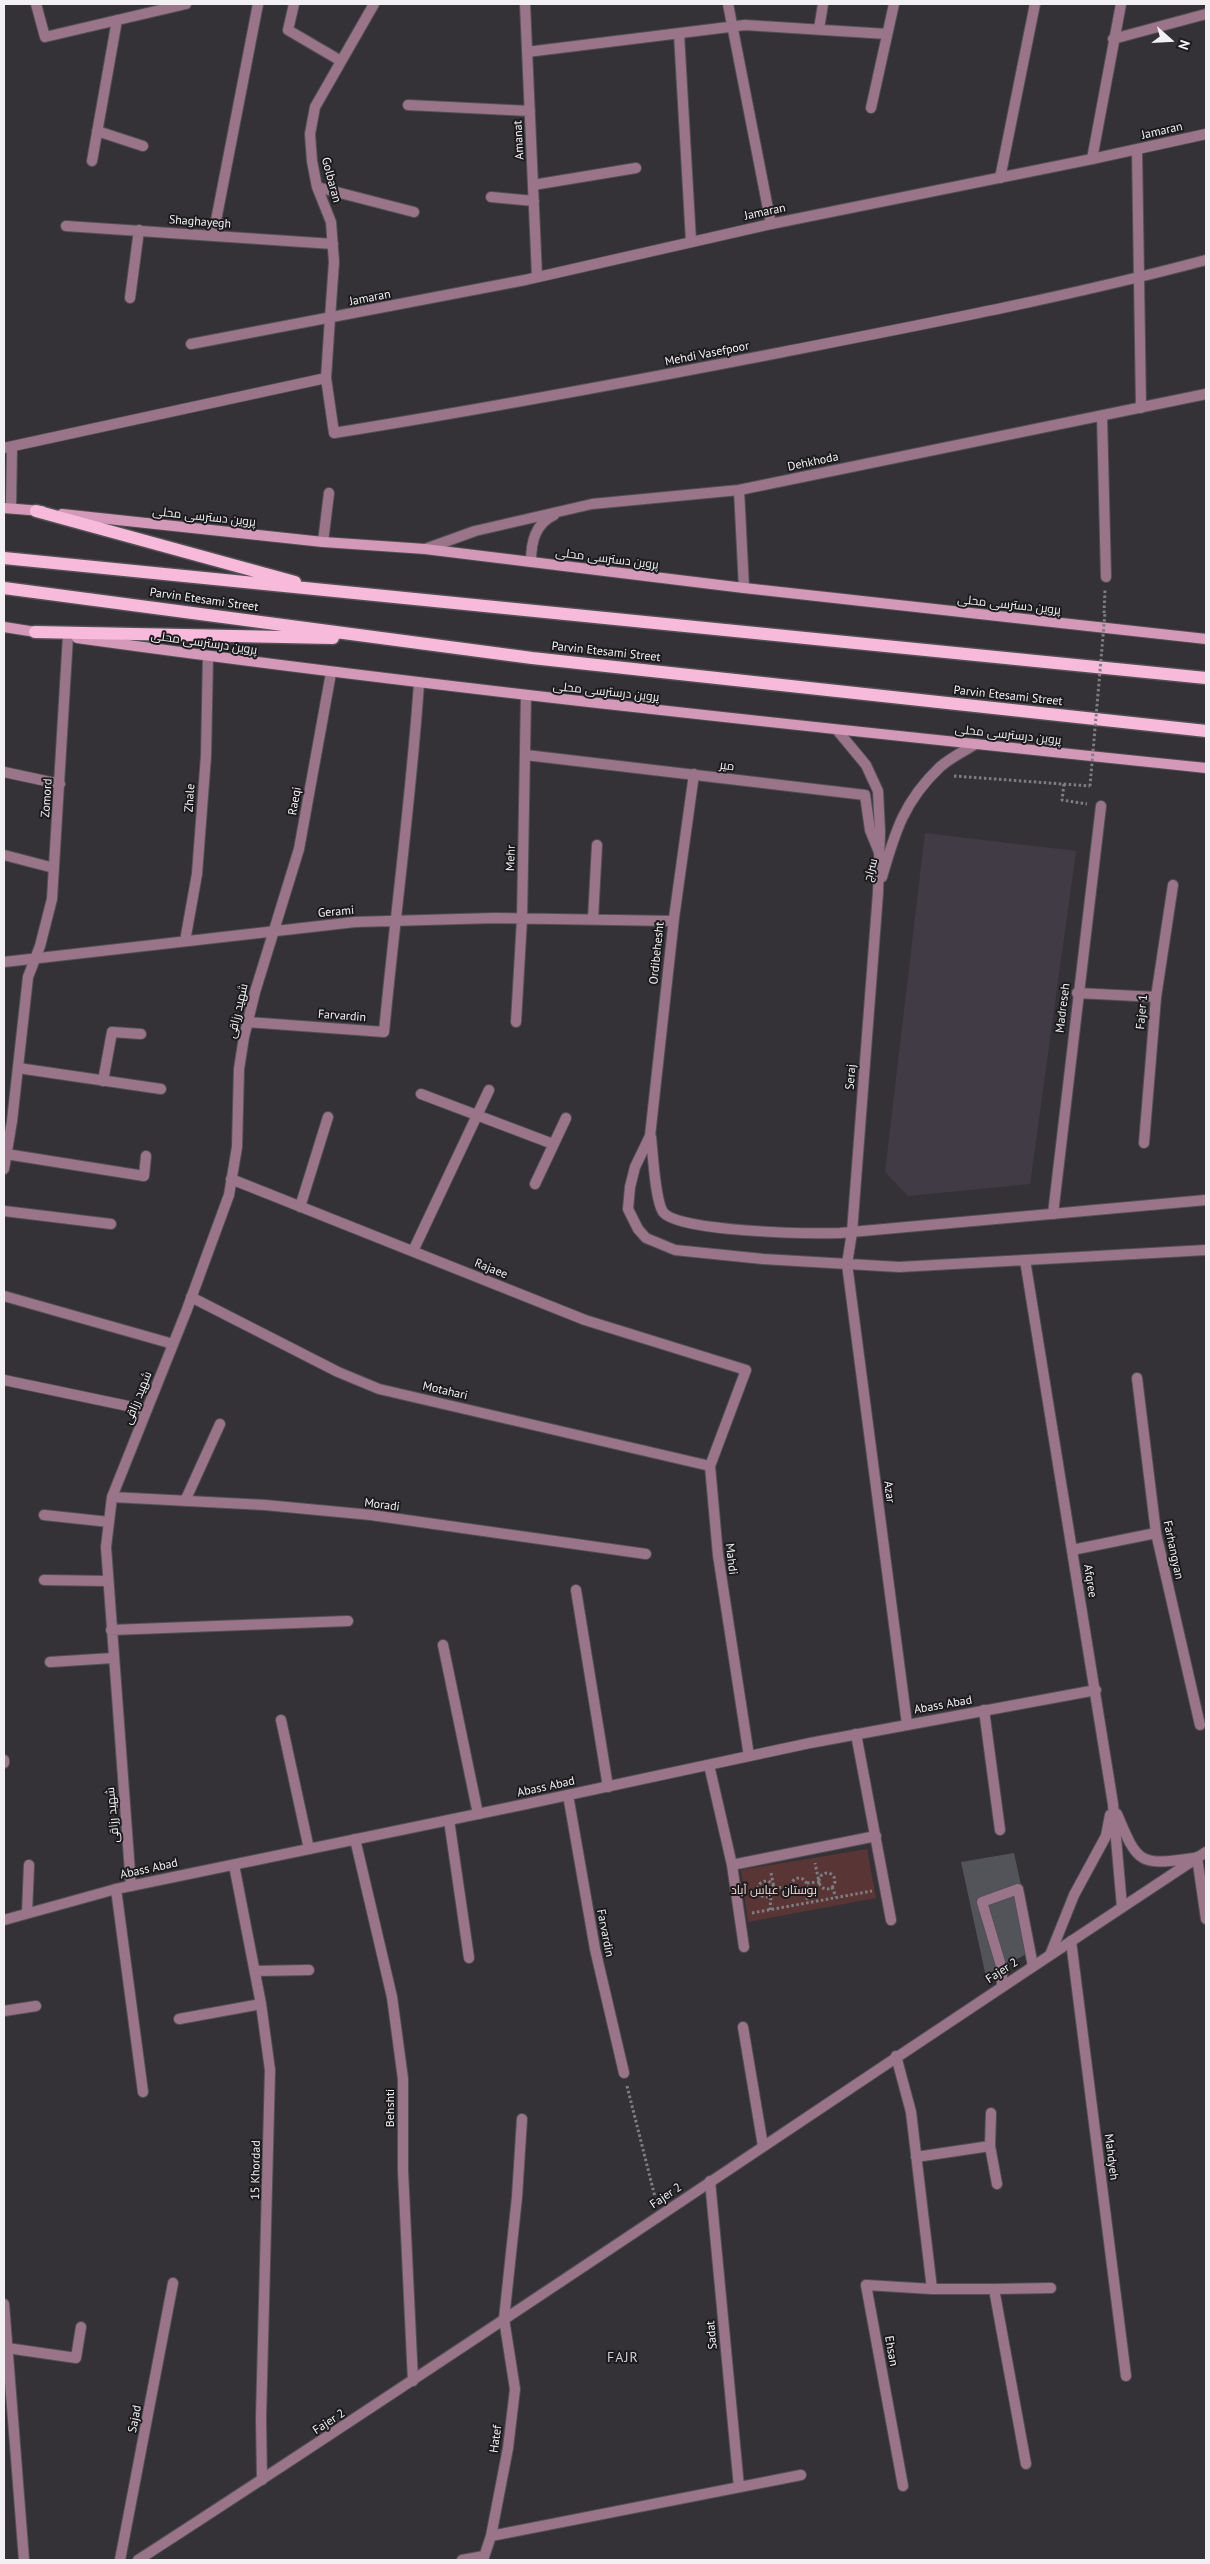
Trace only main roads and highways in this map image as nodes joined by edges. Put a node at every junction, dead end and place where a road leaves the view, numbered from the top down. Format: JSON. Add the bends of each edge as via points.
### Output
{"nodes":[{"id":1,"x":7,"y":508,"type":"edge"},
{"id":2,"x":36,"y":511,"type":"junction"},
{"id":3,"x":4,"y":558,"type":"edge"},
{"id":4,"x":4,"y":588,"type":"edge"},
{"id":5,"x":329,"y":591,"type":"junction"},
{"id":6,"x":4,"y":627,"type":"edge"},
{"id":7,"x":35,"y":632,"type":"junction"},
{"id":8,"x":1206,"y":639,"type":"edge"},
{"id":9,"x":396,"y":640,"type":"junction"},
{"id":10,"x":1206,"y":678,"type":"edge"},
{"id":11,"x":1206,"y":730,"type":"edge"},
{"id":12,"x":1206,"y":768,"type":"edge"}],
"edges":[{"from":1,"to":2,"type":"main road","name":"پروین دسترسی محلی"},
{"from":2,"to":5,"type":"main road"},
{"from":2,"to":8,"type":"main road","name":"پروین دسترسی محلی","via":[[323,542],[425,549]]},
{"from":3,"to":5,"type":"main road","name":"Parvin Etesami Street"},
{"from":4,"to":9,"type":"main road","name":"Parvin Etesami Street"},
{"from":5,"to":10,"type":"main road","name":"Parvin Etesami Street"},
{"from":6,"to":7,"type":"main road","name":"پروین درسترسی محلی"},
{"from":7,"to":9,"type":"main road"},
{"from":7,"to":12,"type":"main road","name":"پروین درسترسی محلی","via":[[331,673]]},
{"from":9,"to":11,"type":"main road","name":"Parvin Etesami Street","via":[[532,658]]}]}
